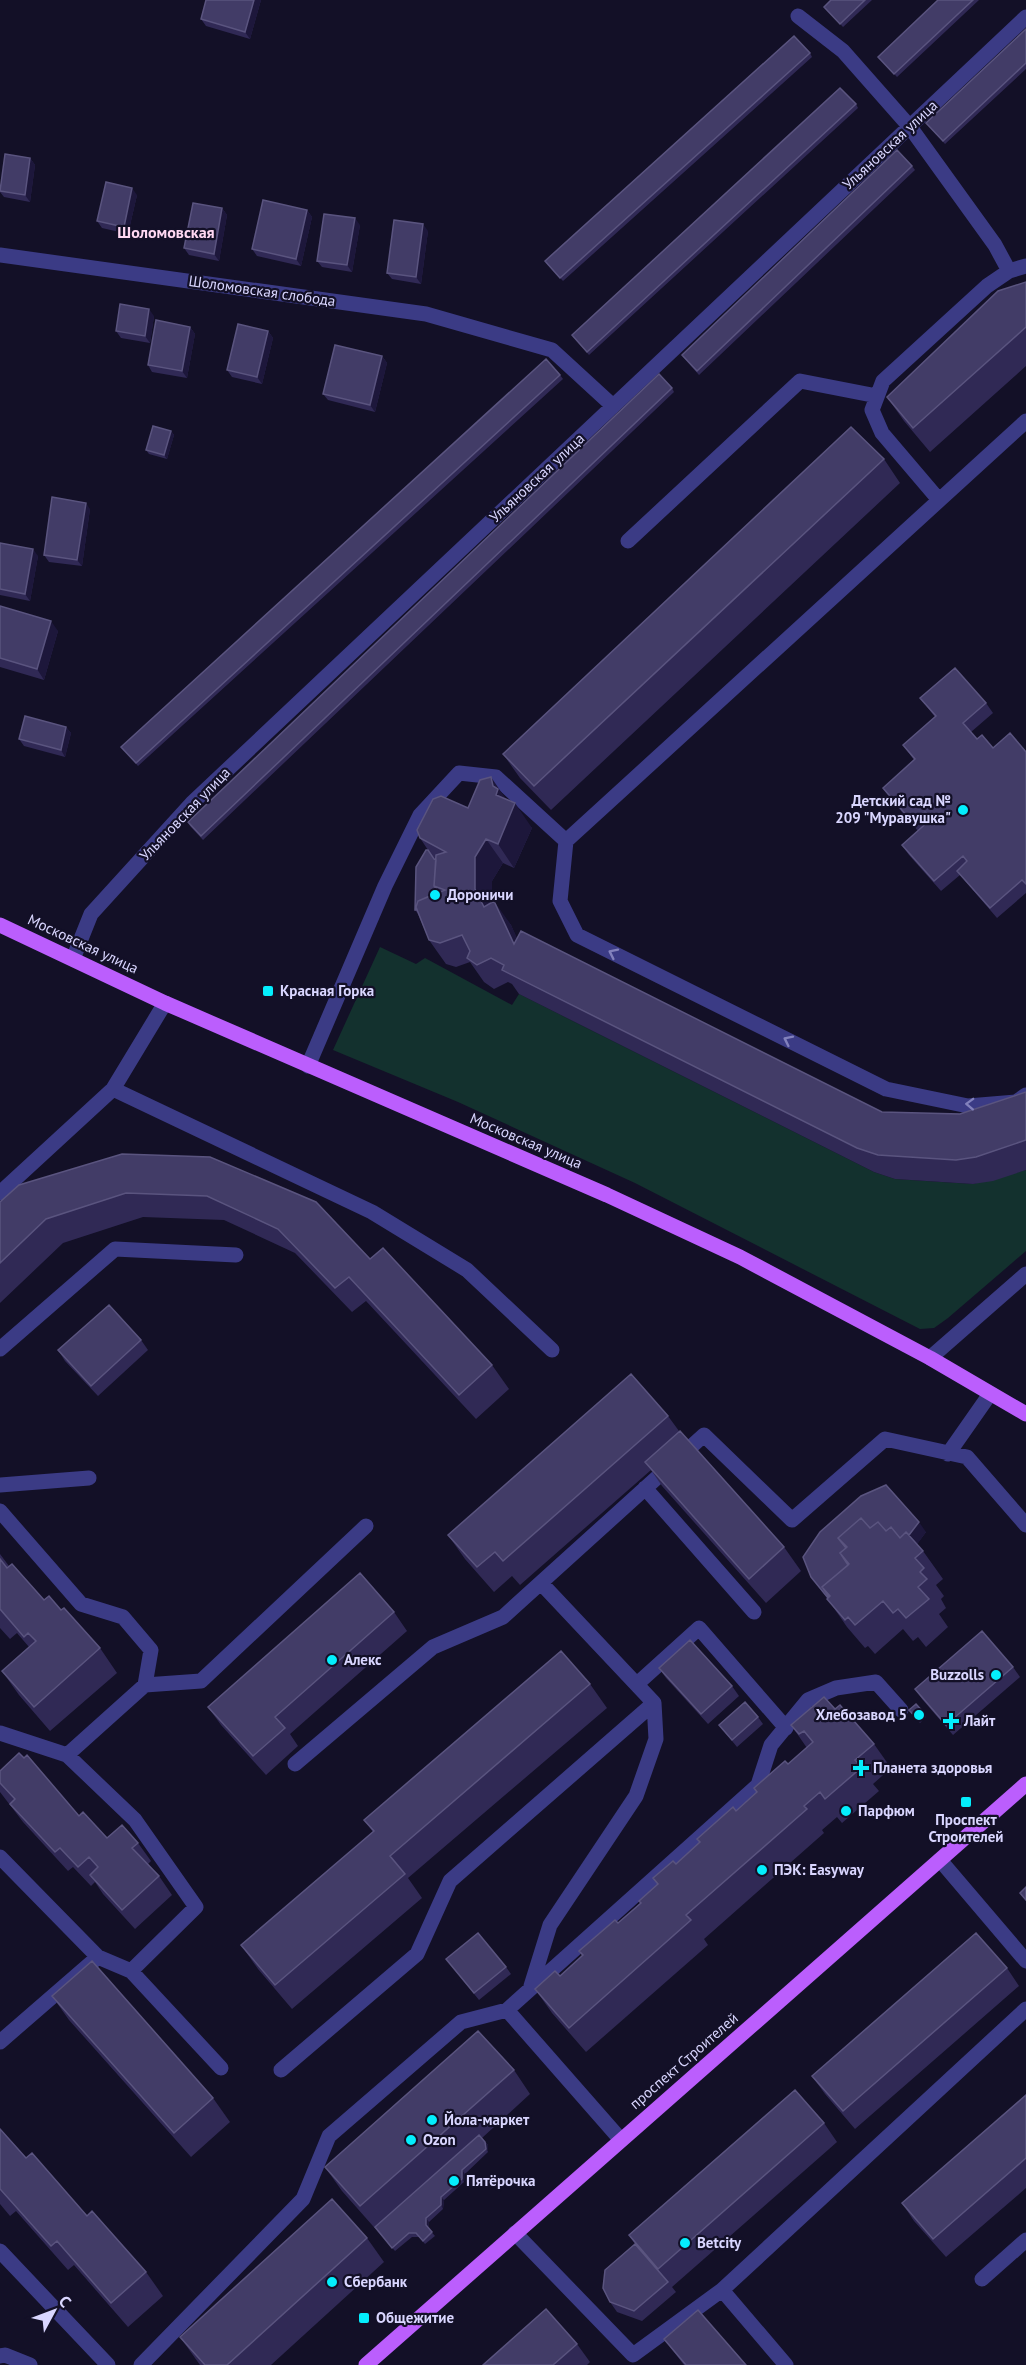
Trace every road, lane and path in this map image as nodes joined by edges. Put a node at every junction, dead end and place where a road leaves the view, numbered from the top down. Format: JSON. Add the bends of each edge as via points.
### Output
{"nodes":[{"id":1,"x":798,"y":16,"type":"dead end"},
{"id":2,"x":1026,"y":17,"type":"edge"},
{"id":3,"x":910,"y":127,"type":"junction"},
{"id":4,"x":0,"y":255,"type":"edge"},
{"id":5,"x":1026,"y":266,"type":"edge"},
{"id":6,"x":1009,"y":271,"type":"junction"},
{"id":7,"x":877,"y":396,"type":"junction"},
{"id":8,"x":613,"y":406,"type":"junction"},
{"id":9,"x":1026,"y":421,"type":"edge"},
{"id":10,"x":939,"y":501,"type":"junction"},
{"id":11,"x":628,"y":541,"type":"dead end"},
{"id":12,"x":566,"y":841,"type":"junction"},
{"id":13,"x":0,"y":925,"type":"edge"},
{"id":14,"x":73,"y":959,"type":"junction"},
{"id":15,"x":165,"y":1002,"type":"junction"},
{"id":16,"x":308,"y":1066,"type":"junction"},
{"id":17,"x":113,"y":1089,"type":"junction"},
{"id":18,"x":1026,"y":1095,"type":"edge"},
{"id":19,"x":0,"y":1193,"type":"edge"},
{"id":20,"x":236,"y":1255,"type":"dead end"},
{"id":21,"x":1026,"y":1274,"type":"edge"},
{"id":22,"x":0,"y":1349,"type":"edge"},
{"id":23,"x":552,"y":1350,"type":"dead end"},
{"id":24,"x":930,"y":1358,"type":"junction"},
{"id":25,"x":990,"y":1394,"type":"junction"},
{"id":26,"x":1026,"y":1414,"type":"edge"},
{"id":27,"x":948,"y":1454,"type":"junction"},
{"id":28,"x":89,"y":1478,"type":"dead end"},
{"id":29,"x":0,"y":1485,"type":"edge"},
{"id":30,"x":645,"y":1488,"type":"junction"},
{"id":31,"x":0,"y":1511,"type":"edge"},
{"id":32,"x":1026,"y":1525,"type":"edge"},
{"id":33,"x":366,"y":1526,"type":"dead end"},
{"id":34,"x":541,"y":1583,"type":"junction"},
{"id":35,"x":754,"y":1612,"type":"edge"},
{"id":36,"x":637,"y":1684,"type":"junction"},
{"id":37,"x":145,"y":1685,"type":"junction"},
{"id":38,"x":654,"y":1703,"type":"junction"},
{"id":39,"x":901,"y":1710,"type":"dead end"},
{"id":40,"x":786,"y":1728,"type":"junction"},
{"id":41,"x":0,"y":1732,"type":"edge"},
{"id":42,"x":67,"y":1755,"type":"junction"},
{"id":43,"x":295,"y":1764,"type":"dead end"},
{"id":44,"x":1026,"y":1784,"type":"edge"},
{"id":45,"x":0,"y":1857,"type":"edge"},
{"id":46,"x":940,"y":1860,"type":"junction"},
{"id":47,"x":98,"y":1956,"type":"junction"},
{"id":48,"x":1026,"y":1961,"type":"edge"},
{"id":49,"x":131,"y":1971,"type":"junction"},
{"id":50,"x":531,"y":1986,"type":"junction"},
{"id":51,"x":1026,"y":2009,"type":"edge"},
{"id":52,"x":507,"y":2010,"type":"junction"},
{"id":53,"x":0,"y":2042,"type":"edge"},
{"id":54,"x":221,"y":2068,"type":"dead end"},
{"id":55,"x":281,"y":2070,"type":"dead end"},
{"id":56,"x":621,"y":2140,"type":"junction"},
{"id":57,"x":515,"y":2233,"type":"junction"},
{"id":58,"x":1026,"y":2240,"type":"edge"},
{"id":59,"x":1,"y":2255,"type":"edge"},
{"id":60,"x":982,"y":2279,"type":"dead end"},
{"id":61,"x":722,"y":2290,"type":"junction"},
{"id":62,"x":0,"y":2356,"type":"edge"},
{"id":63,"x":630,"y":2360,"type":"edge"},
{"id":64,"x":30,"y":2365,"type":"edge"},
{"id":65,"x":108,"y":2365,"type":"edge"},
{"id":66,"x":141,"y":2365,"type":"edge"},
{"id":67,"x":366,"y":2365,"type":"edge"},
{"id":68,"x":786,"y":2365,"type":"edge"}],
"edges":[{"from":1,"to":3,"type":"street","via":[[843,51]]},
{"from":2,"to":3,"type":"street","name":"Ульяновская улица"},
{"from":3,"to":6,"type":"street","via":[[995,245]]},
{"from":3,"to":8,"type":"street","name":"Ульяновская улица"},
{"from":4,"to":8,"type":"street","name":"Шоломовская слобода","via":[[426,314],[552,350]]},
{"from":5,"to":6,"type":"street"},
{"from":6,"to":7,"type":"street","via":[[987,286],[883,381]]},
{"from":7,"to":10,"type":"street","via":[[872,410],[882,433]]},
{"from":7,"to":11,"type":"street","via":[[800,381]]},
{"from":8,"to":14,"type":"street","name":"Ульяновская улица","via":[[192,803],[91,914]]},
{"from":9,"to":10,"type":"street"},
{"from":10,"to":12,"type":"street"},
{"from":12,"to":16,"type":"street","via":[[496,777],[459,773],[420,816]]},
{"from":18,"to":12,"type":"street","one_way":true,"via":[[1016,1101],[968,1106],[886,1089],[577,935],[560,901]]},
{"from":13,"to":14,"type":"main road","name":"Московская улица"},
{"from":14,"to":15,"type":"main road","name":"Московская улица"},
{"from":15,"to":16,"type":"main road","name":"Московская улица"},
{"from":15,"to":17,"type":"street"},
{"from":16,"to":24,"type":"main road","name":"Московская улица","via":[[730,1252]]},
{"from":17,"to":19,"type":"street"},
{"from":17,"to":23,"type":"street","via":[[372,1212],[467,1270]]},
{"from":20,"to":22,"type":"street","via":[[115,1249]]},
{"from":21,"to":24,"type":"street"},
{"from":24,"to":25,"type":"main road","name":"Московская улица"},
{"from":25,"to":26,"type":"main road","name":"Московская улица"},
{"from":25,"to":27,"type":"street"},
{"from":27,"to":30,"type":"street","via":[[885,1439],[792,1520],[704,1435]]},
{"from":27,"to":32,"type":"street","via":[[967,1457]]},
{"from":28,"to":29,"type":"street"},
{"from":30,"to":34,"type":"street"},
{"from":30,"to":35,"type":"street"},
{"from":31,"to":37,"type":"street","via":[[81,1604],[123,1617],[152,1650]]},
{"from":33,"to":37,"type":"street","via":[[201,1681]]},
{"from":34,"to":36,"type":"street"},
{"from":34,"to":43,"type":"street","via":[[503,1617],[433,1647]]},
{"from":36,"to":38,"type":"street"},
{"from":36,"to":40,"type":"street","via":[[699,1628]]},
{"from":37,"to":42,"type":"street"},
{"from":38,"to":50,"type":"street","via":[[656,1739],[636,1796],[550,1925]]},
{"from":38,"to":55,"type":"street","via":[[450,1881],[417,1954]]},
{"from":39,"to":40,"type":"street","via":[[876,1682],[836,1688],[808,1700]]},
{"from":40,"to":50,"type":"street","via":[[771,1745],[758,1785]]},
{"from":41,"to":42,"type":"street"},
{"from":42,"to":49,"type":"street","via":[[135,1820],[196,1907]]},
{"from":44,"to":46,"type":"main road","name":"проспект Строителей"},
{"from":45,"to":47,"type":"street"},
{"from":46,"to":48,"type":"street"},
{"from":46,"to":56,"type":"main road","name":"проспект Строителей"},
{"from":47,"to":49,"type":"street"},
{"from":47,"to":53,"type":"street"},
{"from":49,"to":54,"type":"street"},
{"from":50,"to":52,"type":"street"},
{"from":51,"to":61,"type":"street"},
{"from":52,"to":56,"type":"street"},
{"from":52,"to":66,"type":"street","via":[[461,2022],[329,2136],[303,2199]]},
{"from":56,"to":57,"type":"main road","name":"проспект Строителей"},
{"from":57,"to":63,"type":"street"},
{"from":57,"to":67,"type":"main road","name":"проспект Строителей"},
{"from":58,"to":60,"type":"street"},
{"from":59,"to":65,"type":"street"},
{"from":61,"to":63,"type":"street"},
{"from":61,"to":68,"type":"street"},
{"from":62,"to":64,"type":"street"}]}
